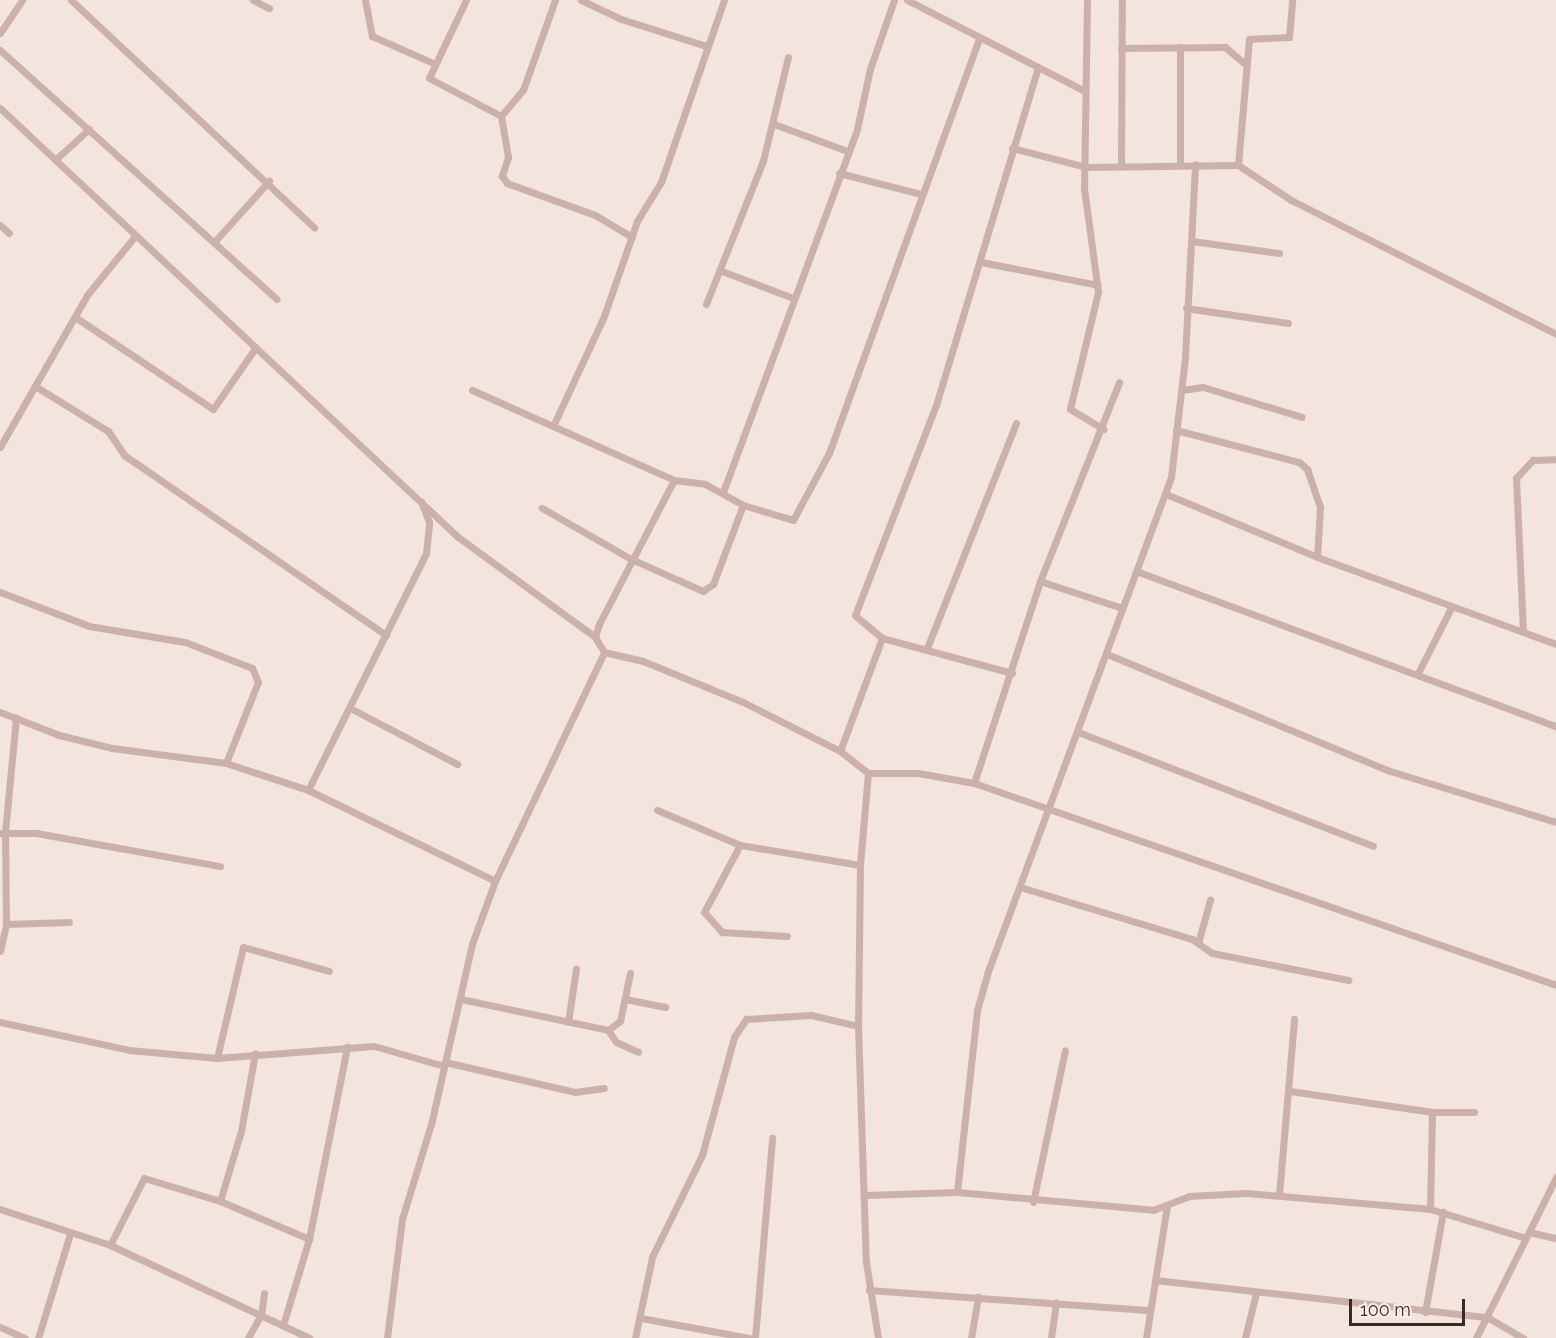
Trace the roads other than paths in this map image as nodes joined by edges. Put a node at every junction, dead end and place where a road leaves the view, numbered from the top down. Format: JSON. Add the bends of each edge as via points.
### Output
{"nodes":[{"id":1,"x":22,"y":0,"type":"edge"},
{"id":2,"x":71,"y":0,"type":"edge"},
{"id":3,"x":253,"y":0,"type":"edge"},
{"id":4,"x":366,"y":0,"type":"edge"},
{"id":5,"x":466,"y":0,"type":"edge"},
{"id":6,"x":555,"y":0,"type":"edge"},
{"id":7,"x":581,"y":0,"type":"edge"},
{"id":8,"x":724,"y":0,"type":"edge"},
{"id":9,"x":894,"y":0,"type":"edge"},
{"id":10,"x":907,"y":0,"type":"edge"},
{"id":11,"x":1087,"y":0,"type":"edge"},
{"id":12,"x":1122,"y":0,"type":"edge"},
{"id":13,"x":1292,"y":0,"type":"edge"},
{"id":14,"x":268,"y":8,"type":"dead end"},
{"id":15,"x":0,"y":33,"type":"edge"},
{"id":16,"x":979,"y":38,"type":"junction"},
{"id":17,"x":706,"y":46,"type":"junction"},
{"id":18,"x":1180,"y":47,"type":"junction"},
{"id":19,"x":1121,"y":48,"type":"junction"},
{"id":20,"x":0,"y":50,"type":"edge"},
{"id":21,"x":788,"y":57,"type":"dead end"},
{"id":22,"x":433,"y":63,"type":"junction"},
{"id":23,"x":1244,"y":63,"type":"junction"},
{"id":24,"x":1038,"y":68,"type":"junction"},
{"id":25,"x":1085,"y":91,"type":"junction"},
{"id":26,"x":0,"y":108,"type":"edge"},
{"id":27,"x":501,"y":116,"type":"junction"},
{"id":28,"x":774,"y":124,"type":"junction"},
{"id":29,"x":89,"y":129,"type":"junction"},
{"id":30,"x":1012,"y":148,"type":"junction"},
{"id":31,"x":847,"y":151,"type":"junction"},
{"id":32,"x":55,"y":160,"type":"junction"},
{"id":33,"x":1180,"y":163,"type":"junction"},
{"id":34,"x":1195,"y":164,"type":"junction"},
{"id":35,"x":1121,"y":165,"type":"junction"},
{"id":36,"x":1238,"y":165,"type":"junction"},
{"id":37,"x":1086,"y":167,"type":"junction"},
{"id":38,"x":839,"y":173,"type":"junction"},
{"id":39,"x":269,"y":181,"type":"junction"},
{"id":40,"x":921,"y":194,"type":"junction"},
{"id":41,"x":0,"y":225,"type":"edge"},
{"id":42,"x":314,"y":227,"type":"dead end"},
{"id":43,"x":9,"y":233,"type":"dead end"},
{"id":44,"x":136,"y":235,"type":"junction"},
{"id":45,"x":632,"y":237,"type":"junction"},
{"id":46,"x":214,"y":241,"type":"junction"},
{"id":47,"x":1192,"y":241,"type":"junction"},
{"id":48,"x":1279,"y":253,"type":"dead end"},
{"id":49,"x":981,"y":262,"type":"junction"},
{"id":50,"x":719,"y":270,"type":"junction"},
{"id":51,"x":1098,"y":285,"type":"junction"},
{"id":52,"x":793,"y":298,"type":"junction"},
{"id":53,"x":277,"y":299,"type":"dead end"},
{"id":54,"x":705,"y":304,"type":"dead end"},
{"id":55,"x":1186,"y":308,"type":"junction"},
{"id":56,"x":75,"y":317,"type":"junction"},
{"id":57,"x":1288,"y":322,"type":"dead end"},
{"id":58,"x":1556,"y":334,"type":"edge"},
{"id":59,"x":256,"y":347,"type":"junction"},
{"id":60,"x":1119,"y":382,"type":"dead end"},
{"id":61,"x":35,"y":386,"type":"junction"},
{"id":62,"x":472,"y":390,"type":"dead end"},
{"id":63,"x":1182,"y":390,"type":"junction"},
{"id":64,"x":1302,"y":417,"type":"dead end"},
{"id":65,"x":1016,"y":423,"type":"dead end"},
{"id":66,"x":553,"y":426,"type":"junction"},
{"id":67,"x":1103,"y":429,"type":"junction"},
{"id":68,"x":1176,"y":430,"type":"junction"},
{"id":69,"x":0,"y":447,"type":"edge"},
{"id":70,"x":1556,"y":459,"type":"edge"},
{"id":71,"x":674,"y":480,"type":"junction"},
{"id":72,"x":723,"y":492,"type":"junction"},
{"id":73,"x":1166,"y":494,"type":"junction"},
{"id":74,"x":420,"y":500,"type":"junction"},
{"id":75,"x":743,"y":505,"type":"junction"},
{"id":76,"x":542,"y":508,"type":"dead end"},
{"id":77,"x":1317,"y":557,"type":"junction"},
{"id":78,"x":631,"y":559,"type":"junction"},
{"id":79,"x":1136,"y":571,"type":"junction"},
{"id":80,"x":1040,"y":581,"type":"junction"},
{"id":81,"x":0,"y":592,"type":"edge"},
{"id":82,"x":1122,"y":608,"type":"junction"},
{"id":83,"x":1451,"y":608,"type":"junction"},
{"id":84,"x":1523,"y":632,"type":"junction"},
{"id":85,"x":386,"y":635,"type":"junction"},
{"id":86,"x":595,"y":637,"type":"junction"},
{"id":87,"x":882,"y":638,"type":"junction"},
{"id":88,"x":1556,"y":644,"type":"edge"},
{"id":89,"x":927,"y":648,"type":"junction"},
{"id":90,"x":604,"y":652,"type":"junction"},
{"id":91,"x":1107,"y":654,"type":"junction"},
{"id":92,"x":1012,"y":673,"type":"junction"},
{"id":93,"x":1418,"y":673,"type":"junction"},
{"id":94,"x":350,"y":708,"type":"junction"},
{"id":95,"x":0,"y":712,"type":"edge"},
{"id":96,"x":15,"y":718,"type":"junction"},
{"id":97,"x":1556,"y":726,"type":"edge"},
{"id":98,"x":1077,"y":732,"type":"junction"},
{"id":99,"x":840,"y":751,"type":"junction"},
{"id":100,"x":225,"y":763,"type":"junction"},
{"id":101,"x":457,"y":764,"type":"dead end"},
{"id":102,"x":868,"y":773,"type":"junction"},
{"id":103,"x":974,"y":783,"type":"junction"},
{"id":104,"x":308,"y":790,"type":"junction"},
{"id":105,"x":657,"y":810,"type":"dead end"},
{"id":106,"x":1049,"y":810,"type":"junction"},
{"id":107,"x":1556,"y":822,"type":"edge"},
{"id":108,"x":3,"y":832,"type":"edge"},
{"id":109,"x":740,"y":845,"type":"junction"},
{"id":110,"x":1373,"y":846,"type":"dead end"},
{"id":111,"x":860,"y":865,"type":"junction"},
{"id":112,"x":220,"y":866,"type":"dead end"},
{"id":113,"x":495,"y":882,"type":"junction"},
{"id":114,"x":1020,"y":888,"type":"junction"},
{"id":115,"x":1210,"y":900,"type":"dead end"},
{"id":116,"x":69,"y":922,"type":"dead end"},
{"id":117,"x":6,"y":924,"type":"junction"},
{"id":118,"x":787,"y":936,"type":"dead end"},
{"id":119,"x":1198,"y":943,"type":"junction"},
{"id":120,"x":0,"y":951,"type":"edge"},
{"id":121,"x":576,"y":969,"type":"dead end"},
{"id":122,"x":329,"y":971,"type":"dead end"},
{"id":123,"x":630,"y":973,"type":"dead end"},
{"id":124,"x":1348,"y":980,"type":"dead end"},
{"id":125,"x":1556,"y":985,"type":"edge"},
{"id":126,"x":461,"y":999,"type":"junction"},
{"id":127,"x":624,"y":999,"type":"junction"},
{"id":128,"x":665,"y":1007,"type":"dead end"},
{"id":129,"x":1294,"y":1019,"type":"dead end"},
{"id":130,"x":0,"y":1022,"type":"edge"},
{"id":131,"x":568,"y":1022,"type":"junction"},
{"id":132,"x":858,"y":1026,"type":"junction"},
{"id":133,"x":608,"y":1030,"type":"junction"},
{"id":134,"x":347,"y":1047,"type":"junction"},
{"id":135,"x":1065,"y":1050,"type":"dead end"},
{"id":136,"x":638,"y":1052,"type":"dead end"},
{"id":137,"x":255,"y":1053,"type":"junction"},
{"id":138,"x":217,"y":1058,"type":"junction"},
{"id":139,"x":444,"y":1064,"type":"junction"},
{"id":140,"x":604,"y":1088,"type":"dead end"},
{"id":141,"x":1290,"y":1091,"type":"junction"},
{"id":142,"x":1432,"y":1112,"type":"junction"},
{"id":143,"x":1474,"y":1112,"type":"dead end"},
{"id":144,"x":772,"y":1138,"type":"dead end"},
{"id":145,"x":1556,"y":1177,"type":"edge"},
{"id":146,"x":957,"y":1192,"type":"junction"},
{"id":147,"x":865,"y":1195,"type":"junction"},
{"id":148,"x":1279,"y":1195,"type":"junction"},
{"id":149,"x":220,"y":1201,"type":"junction"},
{"id":150,"x":1033,"y":1202,"type":"junction"},
{"id":151,"x":1167,"y":1206,"type":"junction"},
{"id":152,"x":0,"y":1209,"type":"edge"},
{"id":153,"x":1430,"y":1209,"type":"junction"},
{"id":154,"x":1443,"y":1212,"type":"junction"},
{"id":155,"x":70,"y":1234,"type":"junction"},
{"id":156,"x":1528,"y":1235,"type":"junction"},
{"id":157,"x":1556,"y":1238,"type":"edge"},
{"id":158,"x":309,"y":1239,"type":"junction"},
{"id":159,"x":110,"y":1245,"type":"junction"},
{"id":160,"x":1155,"y":1280,"type":"junction"},
{"id":161,"x":869,"y":1290,"type":"junction"},
{"id":162,"x":264,"y":1293,"type":"dead end"},
{"id":163,"x":1256,"y":1293,"type":"junction"},
{"id":164,"x":978,"y":1297,"type":"junction"},
{"id":165,"x":1056,"y":1302,"type":"junction"},
{"id":166,"x":1150,"y":1310,"type":"junction"},
{"id":167,"x":1425,"y":1312,"type":"junction"},
{"id":168,"x":261,"y":1315,"type":"junction"},
{"id":169,"x":1487,"y":1317,"type":"junction"},
{"id":170,"x":640,"y":1318,"type":"junction"},
{"id":171,"x":283,"y":1325,"type":"junction"},
{"id":172,"x":0,"y":1327,"type":"edge"},
{"id":173,"x":25,"y":1338,"type":"edge"},
{"id":174,"x":38,"y":1338,"type":"edge"},
{"id":175,"x":248,"y":1338,"type":"edge"},
{"id":176,"x":309,"y":1338,"type":"edge"},
{"id":177,"x":387,"y":1338,"type":"edge"},
{"id":178,"x":635,"y":1338,"type":"edge"},
{"id":179,"x":749,"y":1338,"type":"edge"},
{"id":180,"x":755,"y":1338,"type":"edge"},
{"id":181,"x":878,"y":1338,"type":"edge"},
{"id":182,"x":971,"y":1338,"type":"edge"},
{"id":183,"x":1051,"y":1338,"type":"edge"},
{"id":184,"x":1146,"y":1338,"type":"edge"},
{"id":185,"x":1245,"y":1338,"type":"edge"},
{"id":186,"x":1476,"y":1338,"type":"edge"},
{"id":187,"x":1522,"y":1338,"type":"edge"}],
"edges":[{"from":1,"to":15,"type":"street"},
{"from":2,"to":39,"type":"street"},
{"from":3,"to":14,"type":"street"},
{"from":4,"to":22,"type":"street","via":[[372,36]]},
{"from":5,"to":22,"type":"street"},
{"from":6,"to":27,"type":"street","via":[[523,90]]},
{"from":7,"to":17,"type":"street","via":[[621,19]]},
{"from":8,"to":17,"type":"street"},
{"from":9,"to":31,"type":"street"},
{"from":10,"to":16,"type":"street"},
{"from":11,"to":25,"type":"street"},
{"from":12,"to":19,"type":"street"},
{"from":13,"to":23,"type":"street","via":[[1289,37],[1249,39]]},
{"from":16,"to":24,"type":"street"},
{"from":16,"to":40,"type":"street"},
{"from":17,"to":45,"type":"street","via":[[661,183]]},
{"from":18,"to":19,"type":"street"},
{"from":18,"to":23,"type":"street","via":[[1232,48]]},
{"from":18,"to":33,"type":"street"},
{"from":19,"to":35,"type":"street"},
{"from":20,"to":29,"type":"street"},
{"from":21,"to":28,"type":"street"},
{"from":22,"to":27,"type":"street","via":[[429,78],[436,84]]},
{"from":23,"to":36,"type":"street"},
{"from":24,"to":25,"type":"street"},
{"from":24,"to":30,"type":"street"},
{"from":25,"to":37,"type":"street"},
{"from":26,"to":32,"type":"street"},
{"from":27,"to":45,"type":"street","via":[[508,158],[504,180],[595,215]]},
{"from":28,"to":31,"type":"street"},
{"from":28,"to":50,"type":"street"},
{"from":29,"to":32,"type":"street"},
{"from":29,"to":46,"type":"street"},
{"from":30,"to":37,"type":"street"},
{"from":30,"to":49,"type":"street"},
{"from":31,"to":38,"type":"street"},
{"from":32,"to":44,"type":"street"},
{"from":33,"to":34,"type":"street"},
{"from":33,"to":35,"type":"street"},
{"from":34,"to":36,"type":"street"},
{"from":34,"to":47,"type":"street"},
{"from":35,"to":37,"type":"street"},
{"from":36,"to":58,"type":"street","via":[[1291,200]]},
{"from":37,"to":51,"type":"street","via":[[1085,206]]},
{"from":38,"to":40,"type":"street"},
{"from":38,"to":52,"type":"street"},
{"from":39,"to":42,"type":"street"},
{"from":39,"to":46,"type":"street"},
{"from":40,"to":75,"type":"street","via":[[829,453],[801,506],[787,520]]},
{"from":41,"to":43,"type":"street"},
{"from":44,"to":56,"type":"street"},
{"from":44,"to":59,"type":"street"},
{"from":45,"to":66,"type":"street"},
{"from":46,"to":53,"type":"street"},
{"from":47,"to":48,"type":"street"},
{"from":47,"to":55,"type":"street"},
{"from":49,"to":51,"type":"street"},
{"from":49,"to":87,"type":"street","via":[[936,405],[856,606],[858,622]]},
{"from":50,"to":52,"type":"street"},
{"from":50,"to":54,"type":"street"},
{"from":51,"to":67,"type":"street","via":[[1070,409]]},
{"from":52,"to":72,"type":"street"},
{"from":55,"to":57,"type":"street"},
{"from":55,"to":63,"type":"street"},
{"from":56,"to":59,"type":"street","via":[[213,409]]},
{"from":56,"to":61,"type":"street"},
{"from":59,"to":74,"type":"street"},
{"from":60,"to":67,"type":"street"},
{"from":61,"to":69,"type":"street"},
{"from":61,"to":85,"type":"street","via":[[108,431],[124,455]]},
{"from":62,"to":66,"type":"street"},
{"from":63,"to":64,"type":"street","via":[[1203,387]]},
{"from":63,"to":68,"type":"street"},
{"from":65,"to":89,"type":"street"},
{"from":66,"to":71,"type":"street"},
{"from":67,"to":80,"type":"street"},
{"from":68,"to":73,"type":"street"},
{"from":68,"to":77,"type":"street","via":[[1299,462],[1307,469],[1320,507]]},
{"from":70,"to":84,"type":"street","via":[[1533,460],[1516,477]]},
{"from":71,"to":72,"type":"street"},
{"from":71,"to":78,"type":"street"},
{"from":72,"to":75,"type":"street"},
{"from":73,"to":77,"type":"street"},
{"from":73,"to":79,"type":"street"},
{"from":74,"to":85,"type":"street","via":[[429,522],[426,553]]},
{"from":74,"to":86,"type":"street","via":[[465,543]]},
{"from":75,"to":78,"type":"street","via":[[713,584],[703,591]]},
{"from":76,"to":78,"type":"street"},
{"from":77,"to":83,"type":"street"},
{"from":78,"to":86,"type":"street"},
{"from":79,"to":82,"type":"street"},
{"from":79,"to":93,"type":"street"},
{"from":80,"to":82,"type":"street"},
{"from":80,"to":92,"type":"street"},
{"from":81,"to":100,"type":"street","via":[[89,626],[185,642],[252,668],[258,682]]},
{"from":82,"to":91,"type":"street"},
{"from":83,"to":84,"type":"street"},
{"from":83,"to":93,"type":"street"},
{"from":84,"to":88,"type":"street"},
{"from":85,"to":94,"type":"street"},
{"from":86,"to":90,"type":"street"},
{"from":87,"to":89,"type":"street"},
{"from":87,"to":99,"type":"street"},
{"from":89,"to":92,"type":"street"},
{"from":90,"to":99,"type":"street","via":[[675,673]]},
{"from":90,"to":113,"type":"street"},
{"from":91,"to":98,"type":"street"},
{"from":91,"to":107,"type":"street","via":[[1390,771],[1509,812]]},
{"from":92,"to":103,"type":"street"},
{"from":93,"to":97,"type":"street"},
{"from":94,"to":101,"type":"street"},
{"from":94,"to":104,"type":"street"},
{"from":95,"to":96,"type":"street"},
{"from":96,"to":100,"type":"street","via":[[112,748]]},
{"from":96,"to":108,"type":"street"},
{"from":98,"to":106,"type":"street"},
{"from":98,"to":110,"type":"street"},
{"from":99,"to":102,"type":"street"},
{"from":100,"to":104,"type":"street"},
{"from":102,"to":103,"type":"street","via":[[918,773]]},
{"from":102,"to":111,"type":"street"},
{"from":103,"to":106,"type":"street"},
{"from":104,"to":113,"type":"street"},
{"from":105,"to":109,"type":"street"},
{"from":106,"to":114,"type":"street"},
{"from":106,"to":125,"type":"street"},
{"from":108,"to":112,"type":"street","via":[[46,834]]},
{"from":108,"to":117,"type":"street"},
{"from":109,"to":111,"type":"street"},
{"from":109,"to":118,"type":"street","via":[[704,912],[722,932]]},
{"from":111,"to":132,"type":"street"},
{"from":113,"to":126,"type":"street","via":[[475,934]]},
{"from":114,"to":119,"type":"street"},
{"from":114,"to":146,"type":"street","via":[[977,1010]]},
{"from":115,"to":119,"type":"street"},
{"from":116,"to":117,"type":"street"},
{"from":117,"to":120,"type":"street"},
{"from":119,"to":124,"type":"street","via":[[1212,953]]},
{"from":121,"to":131,"type":"street"},
{"from":122,"to":138,"type":"street","via":[[243,947]]},
{"from":123,"to":127,"type":"street"},
{"from":126,"to":131,"type":"street"},
{"from":126,"to":139,"type":"street"},
{"from":127,"to":128,"type":"street"},
{"from":127,"to":133,"type":"street","via":[[620,1021]]},
{"from":129,"to":141,"type":"street"},
{"from":130,"to":138,"type":"street","via":[[129,1050]]},
{"from":131,"to":133,"type":"street"},
{"from":132,"to":147,"type":"street"},
{"from":132,"to":170,"type":"street","via":[[811,1015],[746,1019],[734,1037],[702,1155],[652,1257]]},
{"from":133,"to":136,"type":"street","via":[[616,1042]]},
{"from":134,"to":137,"type":"street"},
{"from":134,"to":139,"type":"street","via":[[374,1046]]},
{"from":134,"to":158,"type":"street"},
{"from":135,"to":150,"type":"street"},
{"from":137,"to":138,"type":"street"},
{"from":137,"to":149,"type":"street","via":[[241,1131]]},
{"from":139,"to":140,"type":"street","via":[[575,1092]]},
{"from":139,"to":177,"type":"street","via":[[402,1219]]},
{"from":141,"to":142,"type":"street"},
{"from":141,"to":148,"type":"street"},
{"from":142,"to":143,"type":"street"},
{"from":142,"to":153,"type":"street"},
{"from":144,"to":180,"type":"street"},
{"from":145,"to":156,"type":"street"},
{"from":146,"to":147,"type":"street"},
{"from":146,"to":150,"type":"street"},
{"from":147,"to":161,"type":"street"},
{"from":148,"to":151,"type":"street","via":[[1208,1193]]},
{"from":148,"to":153,"type":"street"},
{"from":149,"to":158,"type":"street"},
{"from":149,"to":159,"type":"street","via":[[144,1178]]},
{"from":150,"to":151,"type":"street","via":[[1153,1210]]},
{"from":151,"to":160,"type":"street"},
{"from":152,"to":155,"type":"street"},
{"from":153,"to":154,"type":"street"},
{"from":154,"to":156,"type":"street"},
{"from":154,"to":167,"type":"street"},
{"from":155,"to":159,"type":"street"},
{"from":155,"to":174,"type":"street"},
{"from":156,"to":157,"type":"street"},
{"from":156,"to":169,"type":"street"},
{"from":158,"to":171,"type":"street"},
{"from":159,"to":168,"type":"street"},
{"from":160,"to":163,"type":"street"},
{"from":160,"to":166,"type":"street"},
{"from":161,"to":164,"type":"street"},
{"from":161,"to":181,"type":"street"},
{"from":162,"to":168,"type":"street"},
{"from":163,"to":167,"type":"street"},
{"from":163,"to":185,"type":"street"},
{"from":164,"to":165,"type":"street"},
{"from":164,"to":182,"type":"street"},
{"from":165,"to":166,"type":"street"},
{"from":165,"to":183,"type":"street"},
{"from":166,"to":184,"type":"street"},
{"from":167,"to":169,"type":"street"},
{"from":168,"to":171,"type":"street"},
{"from":168,"to":175,"type":"street"},
{"from":169,"to":186,"type":"street"},
{"from":169,"to":187,"type":"street"},
{"from":170,"to":178,"type":"street"},
{"from":170,"to":179,"type":"street"},
{"from":171,"to":176,"type":"street"},
{"from":172,"to":173,"type":"street"}]}
